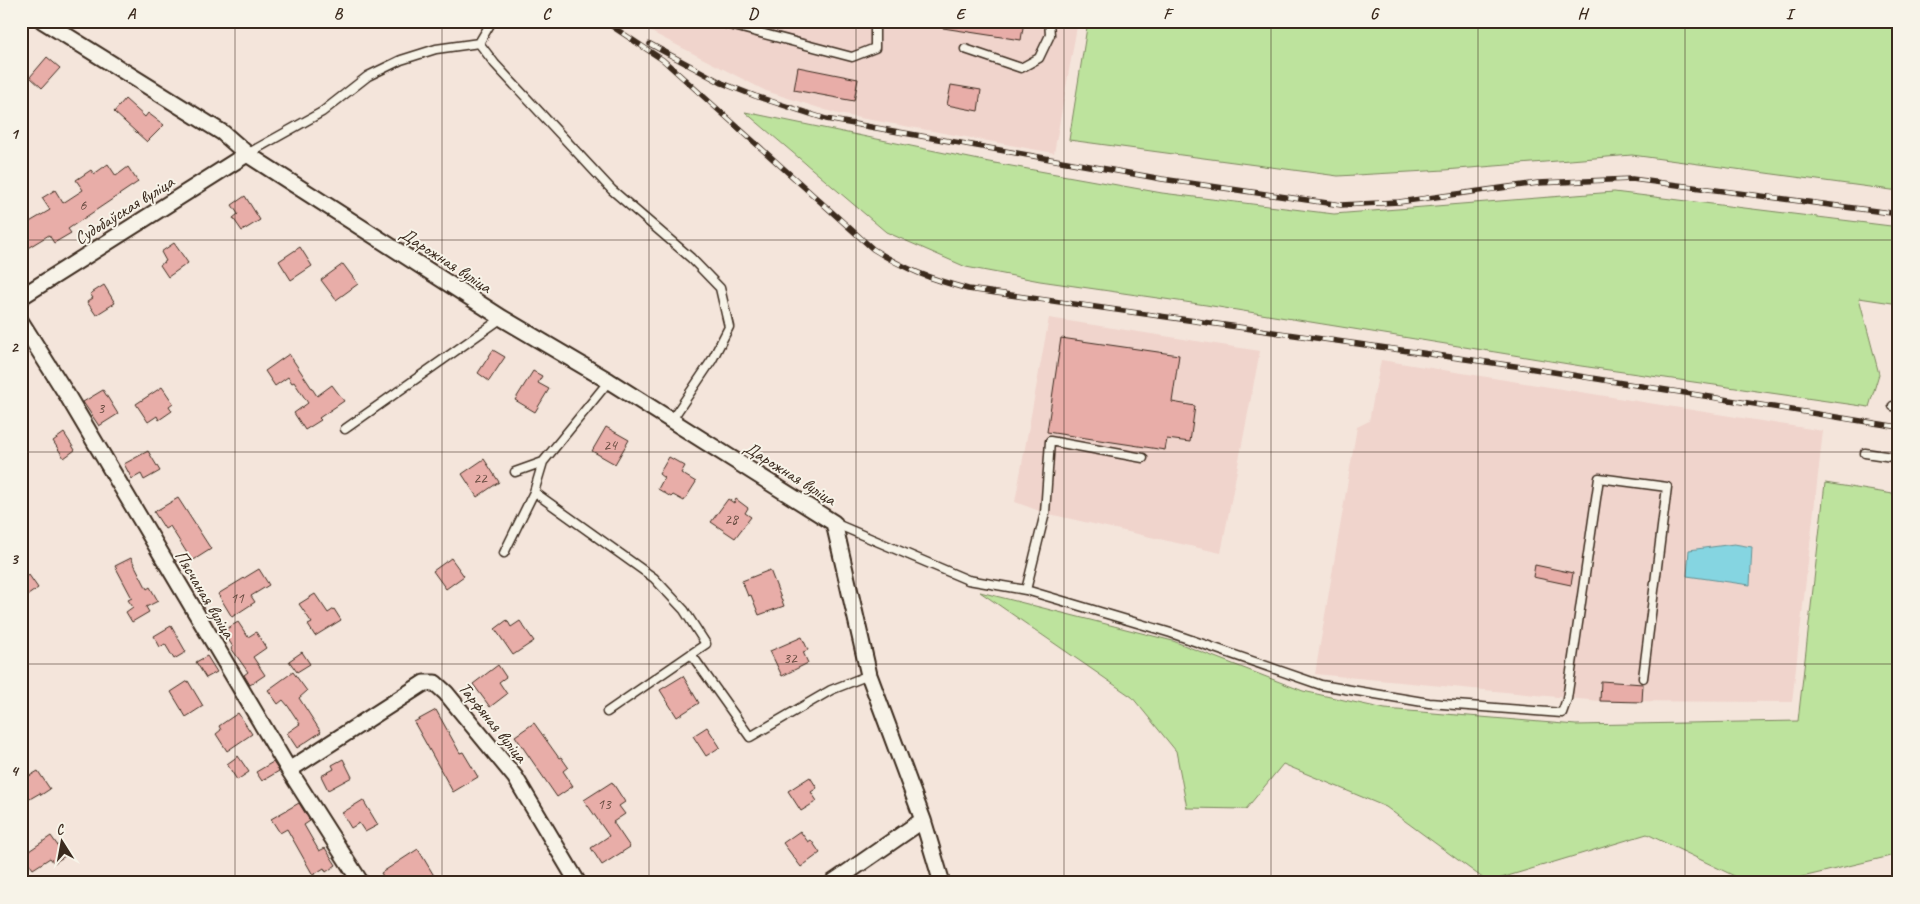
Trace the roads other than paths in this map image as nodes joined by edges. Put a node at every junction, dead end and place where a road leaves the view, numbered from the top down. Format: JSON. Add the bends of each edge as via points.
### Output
{"nodes":[{"id":1,"x":43,"y":21,"type":"edge"},
{"id":2,"x":492,"y":21,"type":"edge"},
{"id":3,"x":716,"y":21,"type":"edge"},
{"id":4,"x":875,"y":21,"type":"edge"},
{"id":5,"x":1049,"y":21,"type":"edge"},
{"id":6,"x":479,"y":43,"type":"junction"},
{"id":7,"x":965,"y":49,"type":"dead end"},
{"id":8,"x":247,"y":154,"type":"junction"},
{"id":9,"x":21,"y":297,"type":"edge"},
{"id":10,"x":502,"y":318,"type":"junction"},
{"id":11,"x":21,"y":322,"type":"edge"},
{"id":12,"x":609,"y":381,"type":"junction"},
{"id":13,"x":671,"y":421,"type":"junction"},
{"id":14,"x":345,"y":429,"type":"dead end"},
{"id":15,"x":1865,"y":453,"type":"dead end"},
{"id":16,"x":1143,"y":458,"type":"dead end"},
{"id":17,"x":1899,"y":458,"type":"edge"},
{"id":18,"x":543,"y":462,"type":"junction"},
{"id":19,"x":516,"y":472,"type":"dead end"},
{"id":20,"x":534,"y":492,"type":"junction"},
{"id":21,"x":834,"y":523,"type":"junction"},
{"id":22,"x":504,"y":553,"type":"dead end"},
{"id":23,"x":1026,"y":590,"type":"junction"},
{"id":24,"x":691,"y":654,"type":"junction"},
{"id":25,"x":869,"y":675,"type":"junction"},
{"id":26,"x":1643,"y":678,"type":"dead end"},
{"id":27,"x":607,"y":712,"type":"dead end"},
{"id":28,"x":289,"y":770,"type":"junction"},
{"id":29,"x":923,"y":820,"type":"junction"},
{"id":30,"x":361,"y":883,"type":"edge"},
{"id":31,"x":578,"y":883,"type":"edge"},
{"id":32,"x":832,"y":883,"type":"edge"},
{"id":33,"x":942,"y":883,"type":"edge"}],
"edges":[{"from":1,"to":8,"type":"street","name":"Дарожная вуліца","via":[[223,133]]},
{"from":2,"to":6,"type":"lane"},
{"from":3,"to":4,"type":"lane","via":[[852,56],[875,48]]},
{"from":5,"to":7,"type":"lane","via":[[1050,35],[1039,58],[1021,68]]},
{"from":6,"to":8,"type":"lane","via":[[436,49],[401,60],[368,76],[322,112]]},
{"from":6,"to":13,"type":"lane","via":[[612,190],[691,258],[720,288],[729,327],[712,360]]},
{"from":8,"to":9,"type":"street","name":"Судобаўская вуліца"},
{"from":8,"to":10,"type":"street","name":"Дарожная вуліца"},
{"from":10,"to":12,"type":"street","name":"Дарожная вуліца"},
{"from":10,"to":14,"type":"lane"},
{"from":11,"to":28,"type":"street","name":"Пясчаная вуліца"},
{"from":12,"to":13,"type":"street","name":"Дарожная вуліца"},
{"from":12,"to":18,"type":"lane"},
{"from":13,"to":21,"type":"street","name":"Дарожная вуліца"},
{"from":15,"to":17,"type":"lane"},
{"from":16,"to":23,"type":"lane","via":[[1050,441],[1045,513]]},
{"from":18,"to":19,"type":"lane"},
{"from":18,"to":20,"type":"lane"},
{"from":20,"to":22,"type":"lane"},
{"from":20,"to":24,"type":"lane","via":[[654,578],[684,610],[706,644]]},
{"from":21,"to":23,"type":"lane","via":[[968,580]]},
{"from":21,"to":25,"type":"street"},
{"from":23,"to":26,"type":"lane","via":[[1171,633],[1321,685],[1429,703],[1562,713],[1567,699],[1599,478],[1667,487]]},
{"from":24,"to":25,"type":"lane","via":[[750,737],[831,690]]},
{"from":24,"to":27,"type":"lane"},
{"from":25,"to":29,"type":"street"},
{"from":28,"to":30,"type":"street","name":"Пясчаная вуліца"},
{"from":28,"to":31,"type":"street","name":"Тарфяная вуліца","via":[[424,683],[435,682],[515,777]]},
{"from":29,"to":32,"type":"street"},
{"from":29,"to":33,"type":"street"}]}
